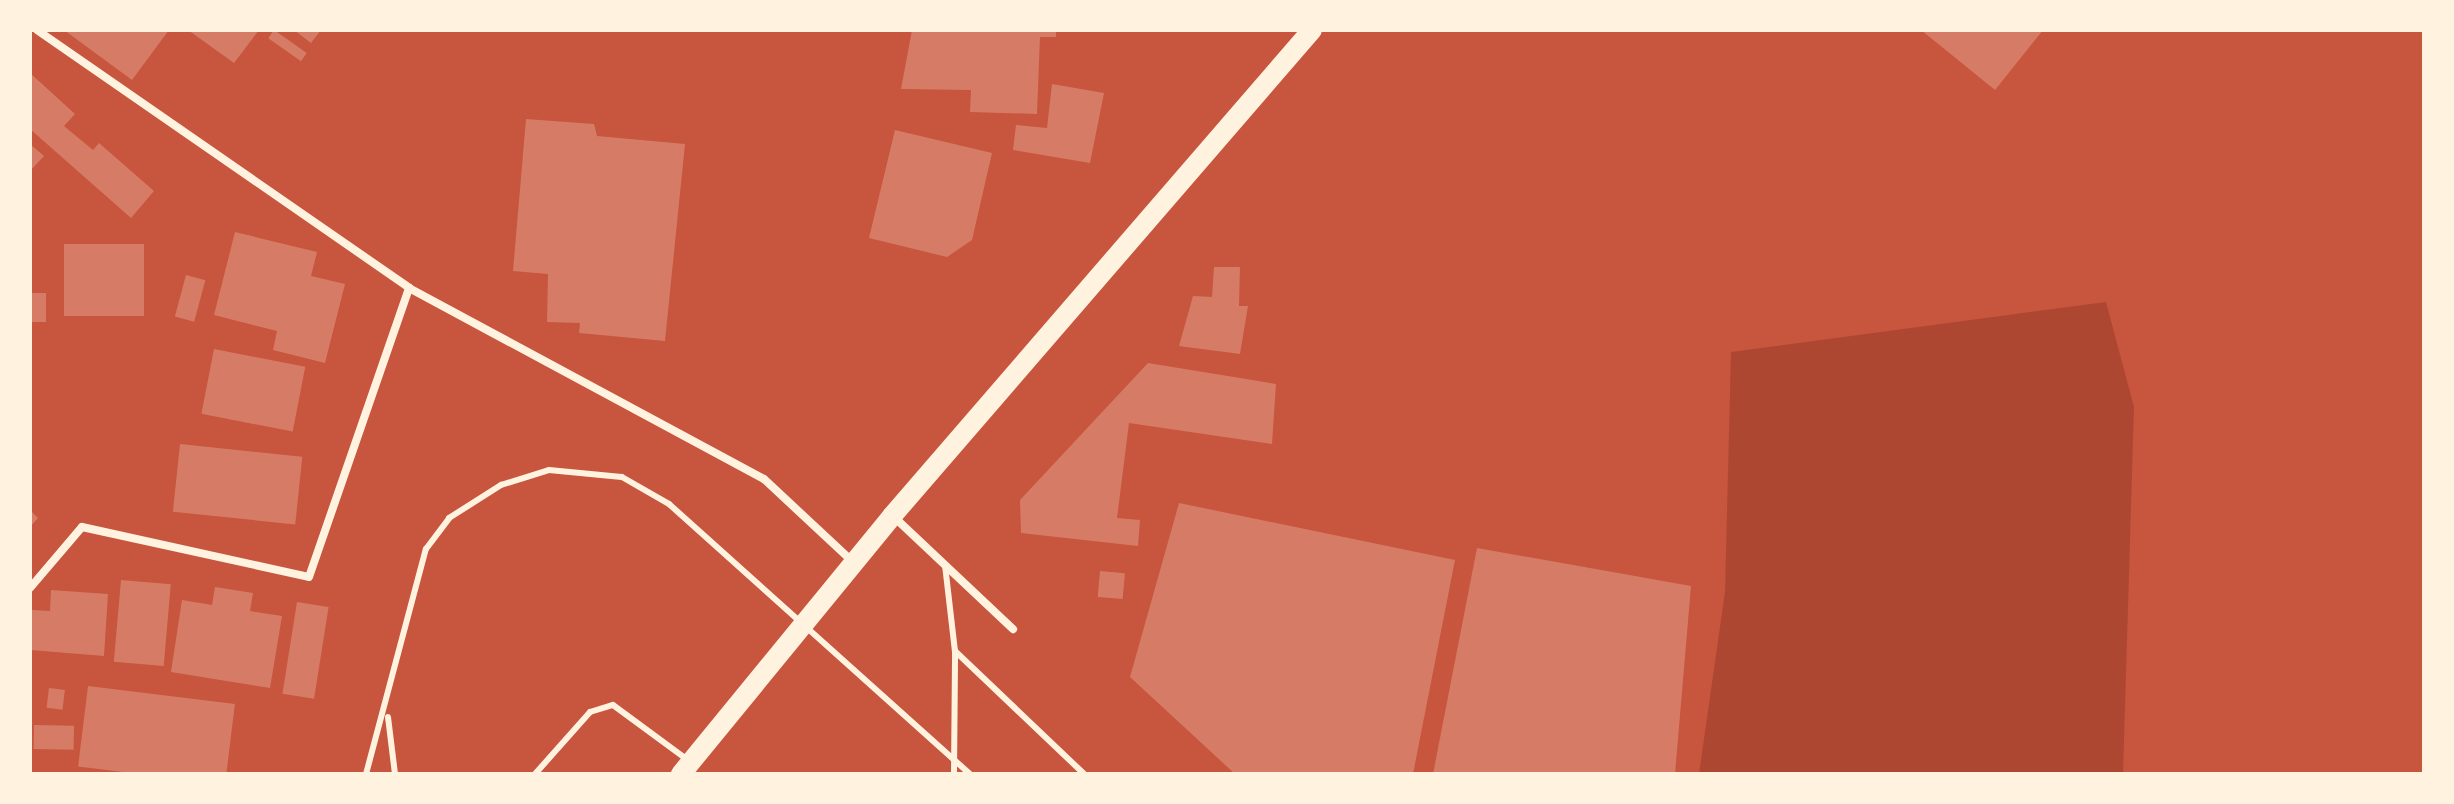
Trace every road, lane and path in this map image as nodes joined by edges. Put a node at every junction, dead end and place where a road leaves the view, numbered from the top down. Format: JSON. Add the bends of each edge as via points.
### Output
{"nodes":[{"id":1,"x":37,"y":30,"type":"edge"},
{"id":2,"x":1312,"y":30,"type":"edge"},
{"id":3,"x":409,"y":288,"type":"junction"},
{"id":4,"x":892,"y":516,"type":"junction"},
{"id":5,"x":855,"y":564,"type":"junction"},
{"id":6,"x":945,"y":565,"type":"junction"},
{"id":7,"x":30,"y":588,"type":"edge"},
{"id":8,"x":1013,"y":629,"type":"dead end"},
{"id":9,"x":955,"y":651,"type":"junction"},
{"id":10,"x":388,"y":713,"type":"junction"},
{"id":11,"x":686,"y":768,"type":"edge"},
{"id":12,"x":366,"y":774,"type":"edge"},
{"id":13,"x":395,"y":774,"type":"edge"},
{"id":14,"x":535,"y":774,"type":"edge"},
{"id":15,"x":954,"y":774,"type":"edge"},
{"id":16,"x":970,"y":774,"type":"edge"},
{"id":17,"x":1084,"y":774,"type":"edge"}],
"edges":[{"from":1,"to":3,"type":"street"},
{"from":2,"to":4,"type":"main road"},
{"from":3,"to":5,"type":"street","via":[[764,479]]},
{"from":3,"to":7,"type":"street","via":[[309,577],[82,527]]},
{"from":4,"to":5,"type":"main road"},
{"from":4,"to":6,"type":"street"},
{"from":5,"to":11,"type":"main road"},
{"from":6,"to":8,"type":"street"},
{"from":6,"to":9,"type":"lane"},
{"from":9,"to":15,"type":"lane"},
{"from":9,"to":17,"type":"lane"},
{"from":10,"to":12,"type":"lane"},
{"from":10,"to":13,"type":"lane"},
{"from":10,"to":16,"type":"lane","via":[[409,596],[426,549],[449,518],[501,485],[549,470],[588,470],[622,477],[669,504]]},
{"from":11,"to":14,"type":"lane","via":[[631,715],[613,705],[590,712]]}]}
